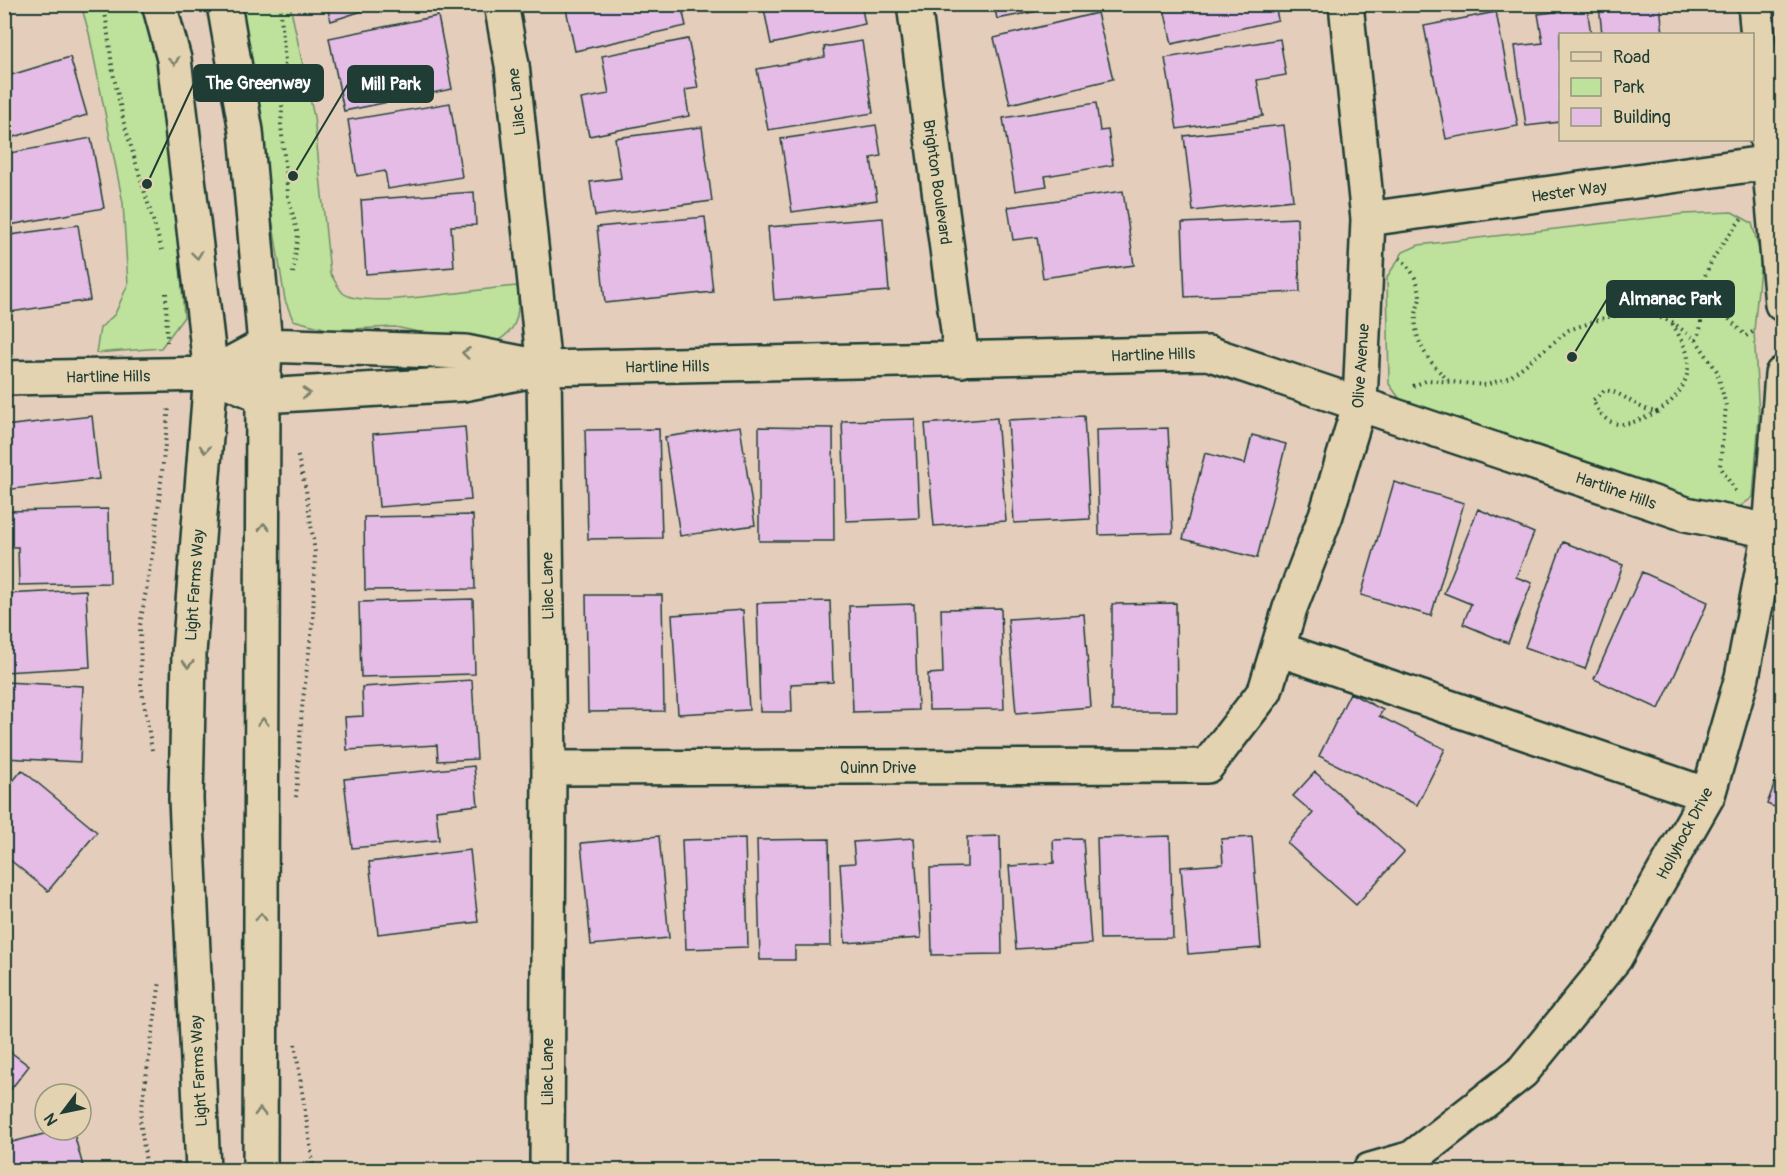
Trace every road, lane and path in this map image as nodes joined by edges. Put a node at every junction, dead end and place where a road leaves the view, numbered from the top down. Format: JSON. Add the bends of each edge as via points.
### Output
{"nodes":[{"id":1,"x":104,"y":4,"type":"edge"},
{"id":2,"x":159,"y":4,"type":"edge"},
{"id":3,"x":224,"y":4,"type":"edge"},
{"id":4,"x":501,"y":4,"type":"edge"},
{"id":5,"x":914,"y":4,"type":"edge"},
{"id":6,"x":1346,"y":4,"type":"edge"},
{"id":7,"x":1755,"y":4,"type":"edge"},
{"id":8,"x":1770,"y":162,"type":"junction"},
{"id":9,"x":1743,"y":217,"type":"dead end"},
{"id":10,"x":1368,"y":219,"type":"junction"},
{"id":11,"x":1394,"y":254,"type":"dead end"},
{"id":12,"x":163,"y":260,"type":"dead end"},
{"id":13,"x":166,"y":290,"type":"dead end"},
{"id":14,"x":1782,"y":304,"type":"edge"},
{"id":15,"x":1700,"y":316,"type":"junction"},
{"id":16,"x":1672,"y":322,"type":"junction"},
{"id":17,"x":1754,"y":331,"type":"dead end"},
{"id":18,"x":1696,"y":340,"type":"junction"},
{"id":19,"x":266,"y":345,"type":"junction"},
{"id":20,"x":962,"y":360,"type":"junction"},
{"id":21,"x":544,"y":368,"type":"junction"},
{"id":22,"x":210,"y":374,"type":"junction"},
{"id":23,"x":1782,"y":374,"type":"edge"},
{"id":24,"x":172,"y":375,"type":"junction"},
{"id":25,"x":4,"y":378,"type":"edge"},
{"id":26,"x":1449,"y":381,"type":"junction"},
{"id":27,"x":1408,"y":388,"type":"dead end"},
{"id":28,"x":262,"y":396,"type":"junction"},
{"id":29,"x":1360,"y":403,"type":"junction"},
{"id":30,"x":1657,"y":412,"type":"junction"},
{"id":31,"x":1737,"y":495,"type":"dead end"},
{"id":32,"x":1770,"y":531,"type":"junction"},
{"id":33,"x":1278,"y":649,"type":"junction"},
{"id":34,"x":153,"y":754,"type":"dead end"},
{"id":35,"x":1207,"y":766,"type":"joint"},
{"id":36,"x":549,"y":768,"type":"junction"},
{"id":37,"x":1708,"y":795,"type":"junction"},
{"id":38,"x":160,"y":978,"type":"dead end"},
{"id":39,"x":147,"y":1170,"type":"edge"},
{"id":40,"x":203,"y":1170,"type":"edge"},
{"id":41,"x":260,"y":1170,"type":"edge"},
{"id":42,"x":547,"y":1170,"type":"edge"},
{"id":43,"x":1370,"y":1170,"type":"edge"}],
"edges":[{"from":1,"to":12,"type":"path","via":[[124,123]]},
{"from":2,"to":22,"type":"street","name":"Light Farms Way","one_way":true,"via":[[174,58]]},
{"from":3,"to":19,"type":"street","via":[[246,131]]},
{"from":4,"to":21,"type":"street","name":"Lilac Lane","via":[[512,65]]},
{"from":5,"to":20,"type":"street","name":"Brighton Boulevard"},
{"from":6,"to":10,"type":"street","name":"Olive Avenue"},
{"from":7,"to":8,"type":"street"},
{"from":8,"to":10,"type":"street","name":"Hester Way"},
{"from":8,"to":14,"type":"street"},
{"from":9,"to":15,"type":"path","via":[[1712,260],[1701,287]]},
{"from":10,"to":29,"type":"street","name":"Olive Avenue"},
{"from":11,"to":26,"type":"path","via":[[1412,268],[1420,296],[1415,317],[1419,341],[1431,364]]},
{"from":13,"to":24,"type":"path","via":[[166,334]]},
{"from":15,"to":17,"type":"path","via":[[1716,306],[1746,336]]},
{"from":15,"to":18,"type":"path","via":[[1701,333]]},
{"from":16,"to":18,"type":"path"},
{"from":16,"to":26,"type":"path","via":[[1644,312],[1607,317],[1569,330],[1510,377],[1486,385]]},
{"from":16,"to":30,"type":"path","via":[[1687,354],[1685,384],[1669,405]]},
{"from":18,"to":31,"type":"path","via":[[1717,370],[1726,406],[1720,466]]},
{"from":21,"to":19,"type":"street","name":"Hartline Hills","one_way":true,"via":[[465,352]]},
{"from":19,"to":22,"type":"street","name":"Hartline Hills"},
{"from":19,"to":28,"type":"street"},
{"from":20,"to":21,"type":"street","name":"Hartline Hills"},
{"from":20,"to":29,"type":"street","name":"Hartline Hills","via":[[1208,353]]},
{"from":28,"to":21,"type":"street","name":"Hartline Hills","one_way":true,"via":[[463,384]]},
{"from":21,"to":36,"type":"street","name":"Lilac Lane"},
{"from":22,"to":24,"type":"street","name":"Hartline Hills"},
{"from":22,"to":28,"type":"street","name":"Hartline Hills"},
{"from":22,"to":40,"type":"street","name":"Light Farms Way","one_way":true,"via":[[189,653],[186,799]]},
{"from":23,"to":32,"type":"street","name":"Hollyhock Drive"},
{"from":24,"to":25,"type":"street","name":"Hartline Hills"},
{"from":24,"to":34,"type":"path","via":[[140,625],[141,685]]},
{"from":26,"to":27,"type":"path","via":[[1428,380]]},
{"from":41,"to":28,"type":"street","one_way":true},
{"from":29,"to":32,"type":"street","name":"Hartline Hills","via":[[1686,514]]},
{"from":29,"to":33,"type":"street","name":"Olive Avenue","via":[[1326,515]]},
{"from":30,"to":30,"type":"path","via":[[1640,409],[1620,392],[1605,390],[1593,400],[1598,412],[1612,423],[1630,425]]},
{"from":32,"to":37,"type":"street","name":"Hollyhock Drive","via":[[1742,677]]},
{"from":33,"to":35,"type":"street","name":"Olive Avenue","via":[[1265,691]]},
{"from":33,"to":37,"type":"street"},
{"from":35,"to":36,"type":"street","name":"Quinn Drive"},
{"from":36,"to":42,"type":"street","name":"Lilac Lane"},
{"from":37,"to":43,"type":"street","name":"Hollyhock Drive","via":[[1615,958],[1522,1072],[1412,1158]]},
{"from":38,"to":39,"type":"path","via":[[140,1120]]}]}
